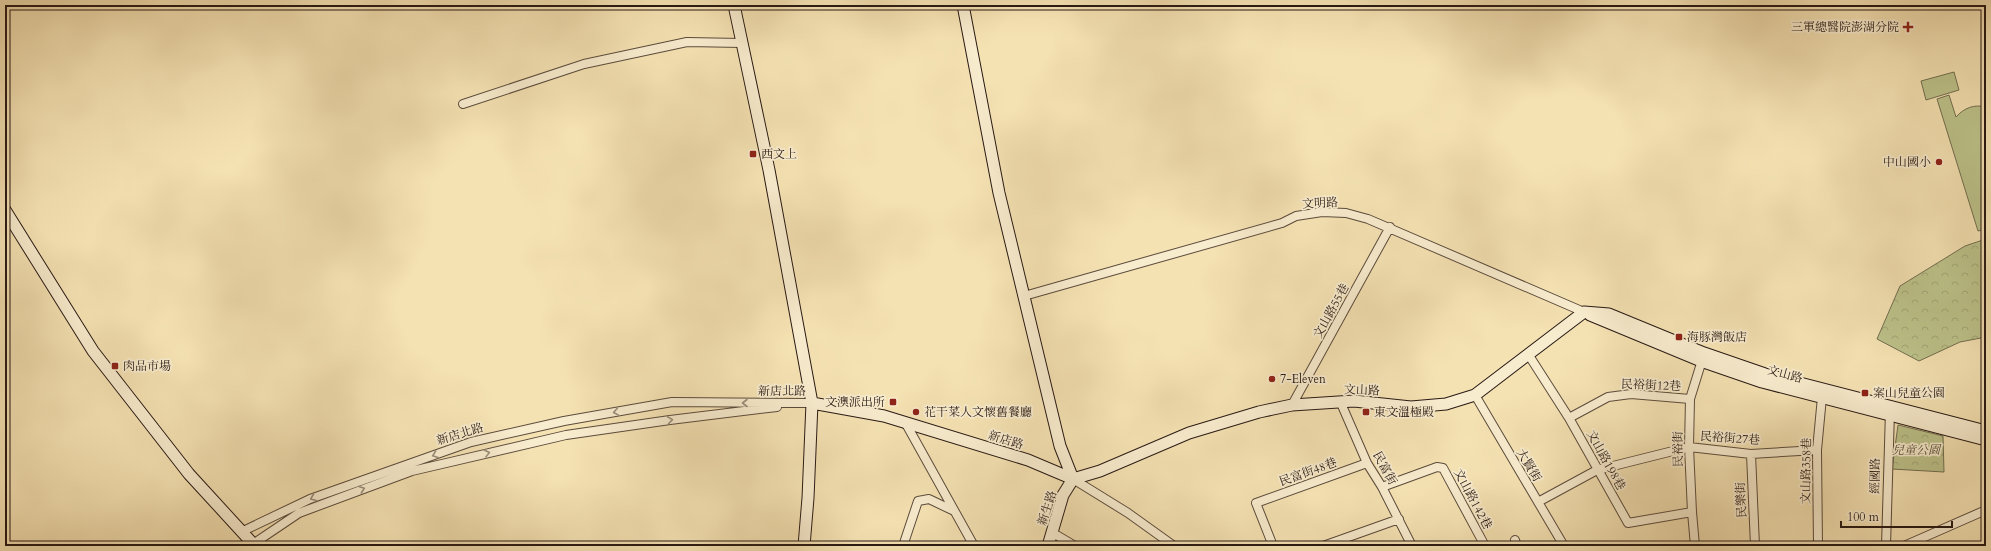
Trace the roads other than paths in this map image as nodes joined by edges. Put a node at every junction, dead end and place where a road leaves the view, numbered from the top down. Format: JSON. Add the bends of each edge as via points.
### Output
{"nodes":[{"id":1,"x":734,"y":5,"type":"edge"},
{"id":2,"x":963,"y":5,"type":"edge"},
{"id":3,"x":742,"y":43,"type":"junction"},
{"id":4,"x":463,"y":104,"type":"dead end"},
{"id":5,"x":5,"y":210,"type":"edge"},
{"id":6,"x":1390,"y":227,"type":"junction"},
{"id":7,"x":1024,"y":296,"type":"junction"},
{"id":8,"x":1584,"y":312,"type":"junction"},
{"id":9,"x":1528,"y":354,"type":"junction"},
{"id":10,"x":1703,"y":357,"type":"junction"},
{"id":11,"x":1475,"y":395,"type":"junction"},
{"id":12,"x":1822,"y":397,"type":"junction"},
{"id":13,"x":1690,"y":399,"type":"junction"},
{"id":14,"x":1340,"y":402,"type":"junction"},
{"id":15,"x":812,"y":403,"type":"junction"},
{"id":16,"x":1292,"y":405,"type":"junction"},
{"id":17,"x":1890,"y":410,"type":"junction"},
{"id":18,"x":1569,"y":418,"type":"junction"},
{"id":19,"x":905,"y":422,"type":"junction"},
{"id":20,"x":1986,"y":431,"type":"edge"},
{"id":21,"x":1986,"y":440,"type":"edge"},
{"id":22,"x":1689,"y":447,"type":"junction"},
{"id":23,"x":1817,"y":450,"type":"junction"},
{"id":24,"x":1751,"y":454,"type":"junction"},
{"id":25,"x":1367,"y":463,"type":"junction"},
{"id":26,"x":1597,"y":470,"type":"junction"},
{"id":27,"x":1073,"y":479,"type":"junction"},
{"id":28,"x":1382,"y":487,"type":"junction"},
{"id":29,"x":1538,"y":502,"type":"junction"},
{"id":30,"x":952,"y":510,"type":"junction"},
{"id":31,"x":1986,"y":510,"type":"edge"},
{"id":32,"x":1692,"y":512,"type":"junction"},
{"id":33,"x":1399,"y":519,"type":"junction"},
{"id":34,"x":241,"y":532,"type":"junction"},
{"id":35,"x":1053,"y":533,"type":"junction"},
{"id":36,"x":254,"y":545,"type":"edge"},
{"id":37,"x":804,"y":546,"type":"edge"},
{"id":38,"x":903,"y":546,"type":"edge"},
{"id":39,"x":974,"y":546,"type":"edge"},
{"id":40,"x":1048,"y":546,"type":"edge"},
{"id":41,"x":1075,"y":546,"type":"edge"},
{"id":42,"x":1174,"y":546,"type":"edge"},
{"id":43,"x":1273,"y":546,"type":"edge"},
{"id":44,"x":1323,"y":546,"type":"edge"},
{"id":45,"x":1412,"y":546,"type":"edge"},
{"id":46,"x":1485,"y":546,"type":"edge"},
{"id":47,"x":1564,"y":546,"type":"edge"},
{"id":48,"x":1696,"y":546,"type":"edge"},
{"id":49,"x":1755,"y":546,"type":"edge"},
{"id":50,"x":1818,"y":546,"type":"edge"},
{"id":51,"x":1886,"y":546,"type":"edge"},
{"id":52,"x":1904,"y":546,"type":"edge"}],
"edges":[{"from":1,"to":3,"type":"main road"},
{"from":2,"to":7,"type":"main road","via":[[999,194]]},
{"from":3,"to":4,"type":"street","via":[[687,42],[584,64]]},
{"from":3,"to":15,"type":"main road","via":[[770,170]]},
{"from":5,"to":34,"type":"main road","via":[[93,351],[189,474]]},
{"from":6,"to":7,"type":"street","name":"文明路","via":[[1346,213],[1322,212],[1296,216],[1282,223]]},
{"from":6,"to":8,"type":"street","name":"文明路"},
{"from":6,"to":16,"type":"street","name":"文山路55巷"},
{"from":7,"to":27,"type":"main road","via":[[1060,446]]},
{"from":8,"to":9,"type":"main road","name":"文山路"},
{"from":8,"to":10,"type":"main road","name":"文山路","via":[[1604,322]]},
{"from":9,"to":11,"type":"main road","name":"文山路"},
{"from":9,"to":18,"type":"street","name":"文山路198巷"},
{"from":10,"to":12,"type":"main road","name":"文山路","via":[[1762,382]]},
{"from":10,"to":13,"type":"street","name":"民裕街"},
{"from":10,"to":17,"type":"main road","name":"文山路"},
{"from":11,"to":14,"type":"main road","name":"文山路","via":[[1446,404],[1411,407]]},
{"from":11,"to":29,"type":"street","name":"大賢街"},
{"from":12,"to":17,"type":"main road","name":"文山路"},
{"from":12,"to":23,"type":"street","name":"文山路358巷"},
{"from":13,"to":18,"type":"street","name":"民裕街12巷","via":[[1631,394],[1608,397]]},
{"from":13,"to":22,"type":"street","name":"民裕街"},
{"from":14,"to":16,"type":"main road","name":"文山路"},
{"from":14,"to":25,"type":"street","name":"民富街"},
{"from":15,"to":19,"type":"main road","name":"新店路"},
{"from":15,"to":34,"type":"street","name":"新店北路","one_way":true,"via":[[672,402],[556,423],[471,442],[310,499]]},
{"from":36,"to":15,"type":"street","name":"新店北路","one_way":true,"via":[[299,513],[412,471],[566,435]]},
{"from":15,"to":37,"type":"main road"},
{"from":16,"to":27,"type":"main road","name":"文山路","via":[[1189,433],[1100,471]]},
{"from":17,"to":20,"type":"main road","name":"文山路"},
{"from":17,"to":21,"type":"main road","name":"文山路"},
{"from":17,"to":51,"type":"street","name":"經國路"},
{"from":18,"to":26,"type":"street","name":"文山路198巷"},
{"from":19,"to":27,"type":"main road","name":"新店路","via":[[1028,460]]},
{"from":19,"to":30,"type":"street"},
{"from":22,"to":24,"type":"street","name":"民裕街27巷"},
{"from":22,"to":26,"type":"street"},
{"from":22,"to":32,"type":"street","name":"民裕街"},
{"from":23,"to":24,"type":"street","name":"民裕街27巷"},
{"from":23,"to":50,"type":"street","name":"文山路358巷"},
{"from":24,"to":49,"type":"street","name":"民樂街"},
{"from":25,"to":28,"type":"street","name":"民富街"},
{"from":25,"to":43,"type":"street","name":"民富街48巷","via":[[1256,503]]},
{"from":26,"to":29,"type":"street"},
{"from":26,"to":32,"type":"street","name":"文山路198巷","via":[[1628,523]]},
{"from":27,"to":35,"type":"main road","name":"新生路","via":[[1063,495]]},
{"from":27,"to":42,"type":"street","name":"新店路","via":[[1128,513]]},
{"from":28,"to":33,"type":"street","name":"民富街"},
{"from":28,"to":46,"type":"street","name":"文山路142巷","via":[[1437,467],[1443,468]]},
{"from":29,"to":47,"type":"street","name":"大賢街"},
{"from":30,"to":38,"type":"street","via":[[929,499],[918,501]]},
{"from":30,"to":39,"type":"street"},
{"from":31,"to":52,"type":"street"},
{"from":32,"to":48,"type":"street","name":"民裕街"},
{"from":33,"to":44,"type":"street"},
{"from":33,"to":45,"type":"street","name":"民富街"},
{"from":34,"to":36,"type":"main road"},
{"from":35,"to":40,"type":"main road","name":"新生路"},
{"from":35,"to":41,"type":"street"}]}
